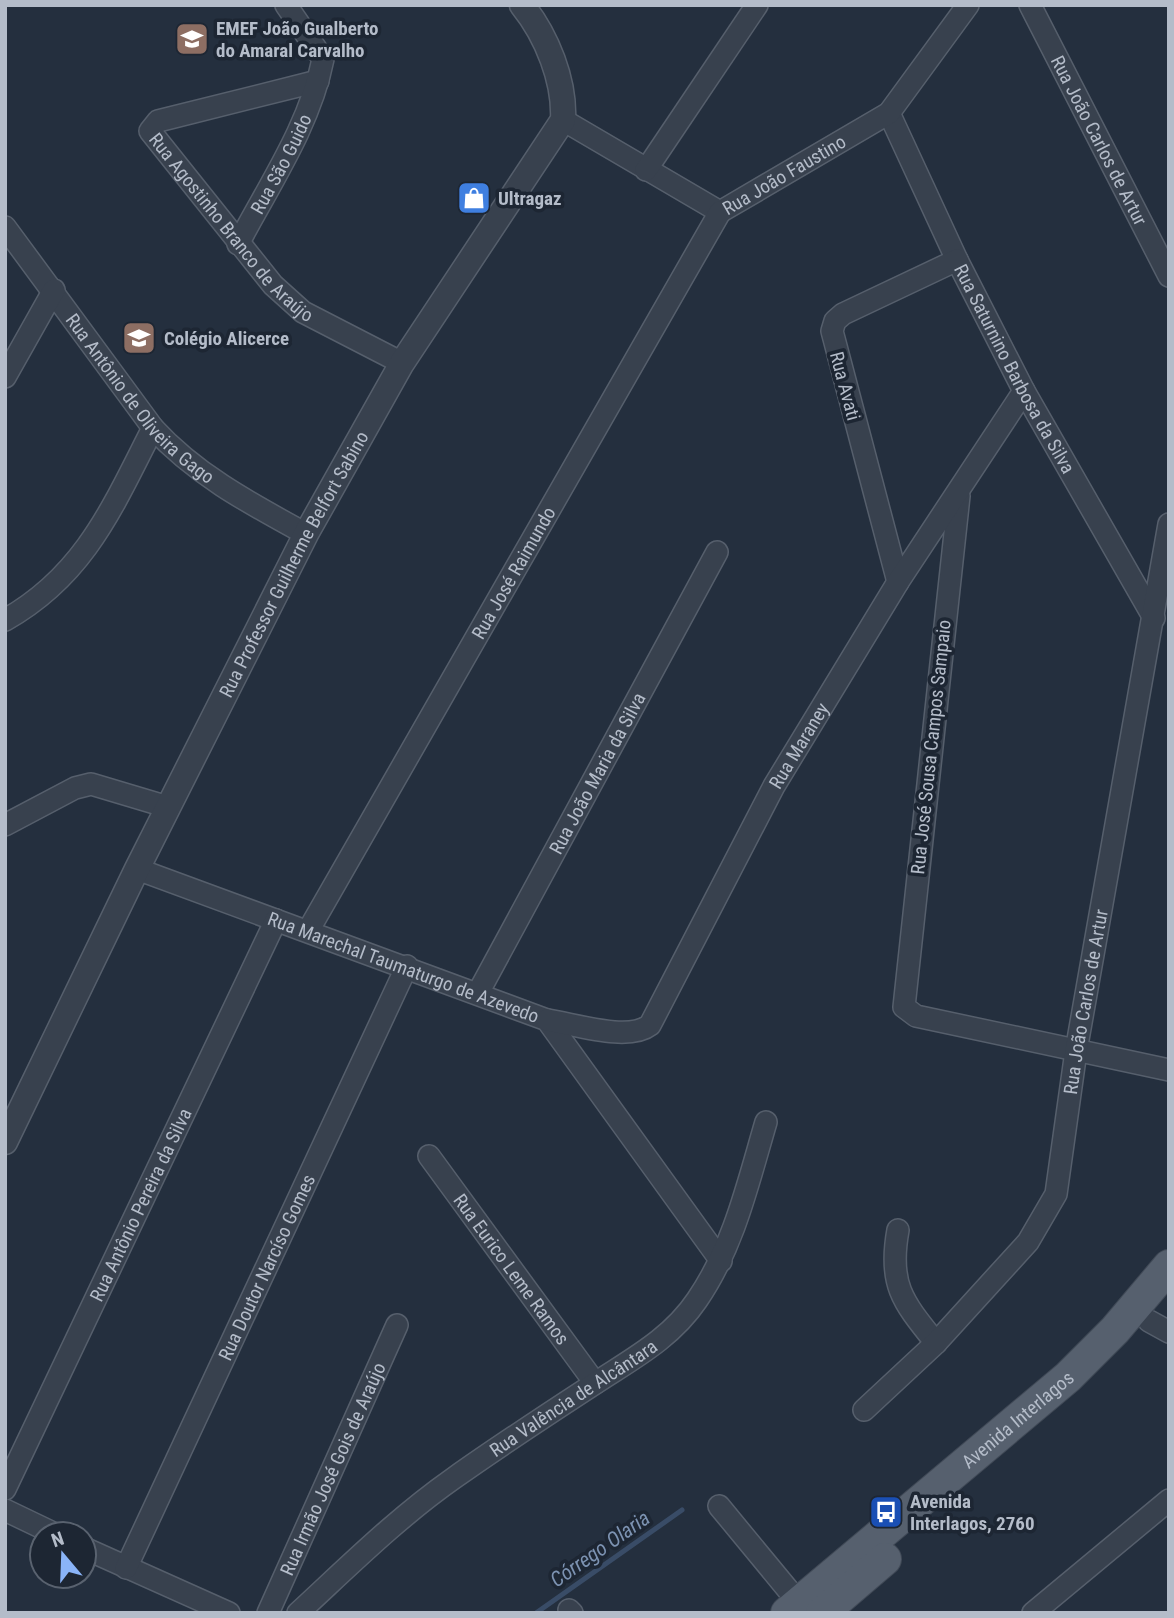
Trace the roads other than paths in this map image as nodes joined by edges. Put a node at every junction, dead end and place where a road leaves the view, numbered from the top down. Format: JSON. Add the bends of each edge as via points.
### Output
{"nodes":[{"id":1,"x":286,"y":5,"type":"edge"},
{"id":2,"x":757,"y":5,"type":"edge"},
{"id":3,"x":968,"y":5,"type":"edge"},
{"id":4,"x":1030,"y":5,"type":"edge"},
{"id":5,"x":531,"y":9,"type":"edge"},
{"id":6,"x":318,"y":81,"type":"junction"},
{"id":7,"x":889,"y":113,"type":"junction"},
{"id":8,"x":563,"y":120,"type":"junction"},
{"id":9,"x":646,"y":170,"type":"junction"},
{"id":10,"x":720,"y":212,"type":"junction"},
{"id":11,"x":5,"y":227,"type":"edge"},
{"id":12,"x":238,"y":244,"type":"junction"},
{"id":13,"x":957,"y":260,"type":"junction"},
{"id":14,"x":1169,"y":276,"type":"edge"},
{"id":15,"x":54,"y":290,"type":"junction"},
{"id":16,"x":402,"y":363,"type":"junction"},
{"id":17,"x":5,"y":377,"type":"edge"},
{"id":18,"x":1024,"y":391,"type":"junction"},
{"id":19,"x":153,"y":428,"type":"junction"},
{"id":20,"x":960,"y":492,"type":"junction"},
{"id":21,"x":1169,"y":524,"type":"edge"},
{"id":22,"x":306,"y":534,"type":"junction"},
{"id":23,"x":717,"y":552,"type":"dead end"},
{"id":24,"x":898,"y":582,"type":"junction"},
{"id":25,"x":1154,"y":618,"type":"junction"},
{"id":26,"x":5,"y":620,"type":"edge"},
{"id":27,"x":168,"y":807,"type":"junction"},
{"id":28,"x":5,"y":825,"type":"edge"},
{"id":29,"x":137,"y":869,"type":"junction"},
{"id":30,"x":275,"y":920,"type":"junction"},
{"id":31,"x":307,"y":931,"type":"junction"},
{"id":32,"x":407,"y":966,"type":"junction"},
{"id":33,"x":478,"y":993,"type":"junction"},
{"id":34,"x":548,"y":1020,"type":"junction"},
{"id":35,"x":1076,"y":1051,"type":"junction"},
{"id":36,"x":1169,"y":1070,"type":"edge"},
{"id":37,"x":766,"y":1122,"type":"dead end"},
{"id":38,"x":7,"y":1134,"type":"edge"},
{"id":39,"x":429,"y":1156,"type":"dead end"},
{"id":40,"x":898,"y":1230,"type":"dead end"},
{"id":41,"x":721,"y":1261,"type":"junction"},
{"id":42,"x":1169,"y":1266,"type":"edge"},
{"id":43,"x":1169,"y":1296,"type":"edge"},
{"id":44,"x":397,"y":1325,"type":"dead end"},
{"id":45,"x":1159,"y":1326,"type":"edge"},
{"id":46,"x":936,"y":1343,"type":"junction"},
{"id":47,"x":595,"y":1383,"type":"junction"},
{"id":48,"x":864,"y":1410,"type":"dead end"},
{"id":49,"x":5,"y":1489,"type":"edge"},
{"id":50,"x":1169,"y":1500,"type":"edge"},
{"id":51,"x":719,"y":1506,"type":"dead end"},
{"id":52,"x":5,"y":1510,"type":"edge"},
{"id":53,"x":28,"y":1521,"type":"edge"},
{"id":54,"x":98,"y":1554,"type":"edge"},
{"id":55,"x":126,"y":1567,"type":"junction"},
{"id":56,"x":802,"y":1609,"type":"edge"},
{"id":57,"x":229,"y":1613,"type":"edge"},
{"id":58,"x":268,"y":1613,"type":"edge"},
{"id":59,"x":298,"y":1613,"type":"edge"},
{"id":60,"x":1033,"y":1613,"type":"edge"}],
"edges":[{"from":1,"to":6,"type":"street","via":[[323,59]]},
{"from":2,"to":9,"type":"street"},
{"from":3,"to":7,"type":"street","name":"Rua João Faustino"},
{"from":4,"to":14,"type":"street","name":"Rua João Carlos de Artur"},
{"from":5,"to":8,"type":"street","via":[[559,77]]},
{"from":6,"to":12,"type":"street","name":"Rua São Guido","via":[[303,120]]},
{"from":6,"to":12,"type":"street","name":"Rua Agostinho Branco de Araújo","via":[[158,121],[150,128]]},
{"from":7,"to":10,"type":"street","name":"Rua João Faustino"},
{"from":7,"to":13,"type":"street","name":"Rua Saturnino Barbosa da Silva"},
{"from":8,"to":9,"type":"street","name":"Rua João Faustino"},
{"from":8,"to":16,"type":"street","name":"Rua Professor Guilherme Belfort Sabino"},
{"from":9,"to":10,"type":"street","name":"Rua João Faustino"},
{"from":10,"to":31,"type":"street","name":"Rua José Raimundo"},
{"from":11,"to":15,"type":"street","name":"Rua Antônio de Oliveira Gago"},
{"from":12,"to":16,"type":"street","name":"Rua Agostinho Branco de Araújo","via":[[303,312]]},
{"from":13,"to":18,"type":"street","name":"Rua Saturnino Barbosa da Silva"},
{"from":13,"to":24,"type":"street","name":"Rua Avati","via":[[843,314],[832,331]]},
{"from":15,"to":17,"type":"street"},
{"from":15,"to":19,"type":"street","name":"Rua Antônio de Oliveira Gago"},
{"from":16,"to":22,"type":"street","name":"Rua Professor Guilherme Belfort Sabino"},
{"from":18,"to":20,"type":"street","name":"Rua Maraney"},
{"from":18,"to":25,"type":"street","name":"Rua Saturnino Barbosa da Silva"},
{"from":19,"to":22,"type":"street","name":"Rua Antônio de Oliveira Gago","via":[[196,467]]},
{"from":19,"to":26,"type":"street","via":[[118,496],[69,572],[33,605]]},
{"from":20,"to":24,"type":"street","name":"Rua Maraney"},
{"from":20,"to":35,"type":"street","name":"Rua José Sousa Campos Sampaio","via":[[902,1002],[916,1016]]},
{"from":21,"to":25,"type":"street","name":"Rua João Carlos de Artur"},
{"from":22,"to":27,"type":"street","name":"Rua Professor Guilherme Belfort Sabino"},
{"from":23,"to":33,"type":"street","name":"Rua João Maria da Silva"},
{"from":24,"to":34,"type":"street","name":"Rua Maraney","via":[[774,786],[650,1025],[627,1034]]},
{"from":25,"to":35,"type":"street","name":"Rua João Carlos de Artur"},
{"from":27,"to":28,"type":"street","via":[[91,783]]},
{"from":27,"to":29,"type":"street","name":"Rua Professor Guilherme Belfort Sabino"},
{"from":29,"to":30,"type":"street","name":"Rua Marechal Taumaturgo de Azevedo"},
{"from":29,"to":38,"type":"street","name":"Rua Professor Guilherme Belfort Sabino"},
{"from":30,"to":31,"type":"street","name":"Rua Marechal Taumaturgo de Azevedo"},
{"from":30,"to":49,"type":"street","name":"Rua Antônio Pereira da Silva"},
{"from":31,"to":32,"type":"street","name":"Rua Marechal Taumaturgo de Azevedo"},
{"from":32,"to":33,"type":"street","name":"Rua Marechal Taumaturgo de Azevedo"},
{"from":32,"to":55,"type":"street","name":"Rua Doutor Narcíso Gomes"},
{"from":33,"to":34,"type":"street","name":"Rua Marechal Taumaturgo de Azevedo"},
{"from":34,"to":41,"type":"street","name":"Rua Marechal Taumaturgo de Azevedo"},
{"from":35,"to":36,"type":"street"},
{"from":35,"to":46,"type":"street","name":"Rua João Carlos de Artur","via":[[1056,1194],[1028,1242]]},
{"from":37,"to":41,"type":"street","name":"Rua Valência de Alcântara"},
{"from":39,"to":47,"type":"street","name":"Rua Eurico Leme Ramos"},
{"from":40,"to":46,"type":"street","via":[[895,1263],[900,1295]]},
{"from":41,"to":47,"type":"street","name":"Rua Valência de Alcântara","via":[[669,1334]]},
{"from":42,"to":56,"type":"main road","name":"Avenida Interlagos","via":[[1068,1377]]},
{"from":43,"to":45,"type":"main road","name":"Avenida Interlagos"},
{"from":44,"to":58,"type":"street","name":"Rua Irmão José Gois de Araújo"},
{"from":45,"to":56,"type":"main road","name":"Avenida Interlagos"},
{"from":46,"to":48,"type":"street","name":"Rua João Carlos de Artur"},
{"from":47,"to":59,"type":"street","name":"Rua Valência de Alcântara","via":[[410,1510]]},
{"from":50,"to":60,"type":"street"},
{"from":51,"to":56,"type":"street"},
{"from":52,"to":53,"type":"street"},
{"from":54,"to":55,"type":"street"},
{"from":55,"to":57,"type":"street"}]}
